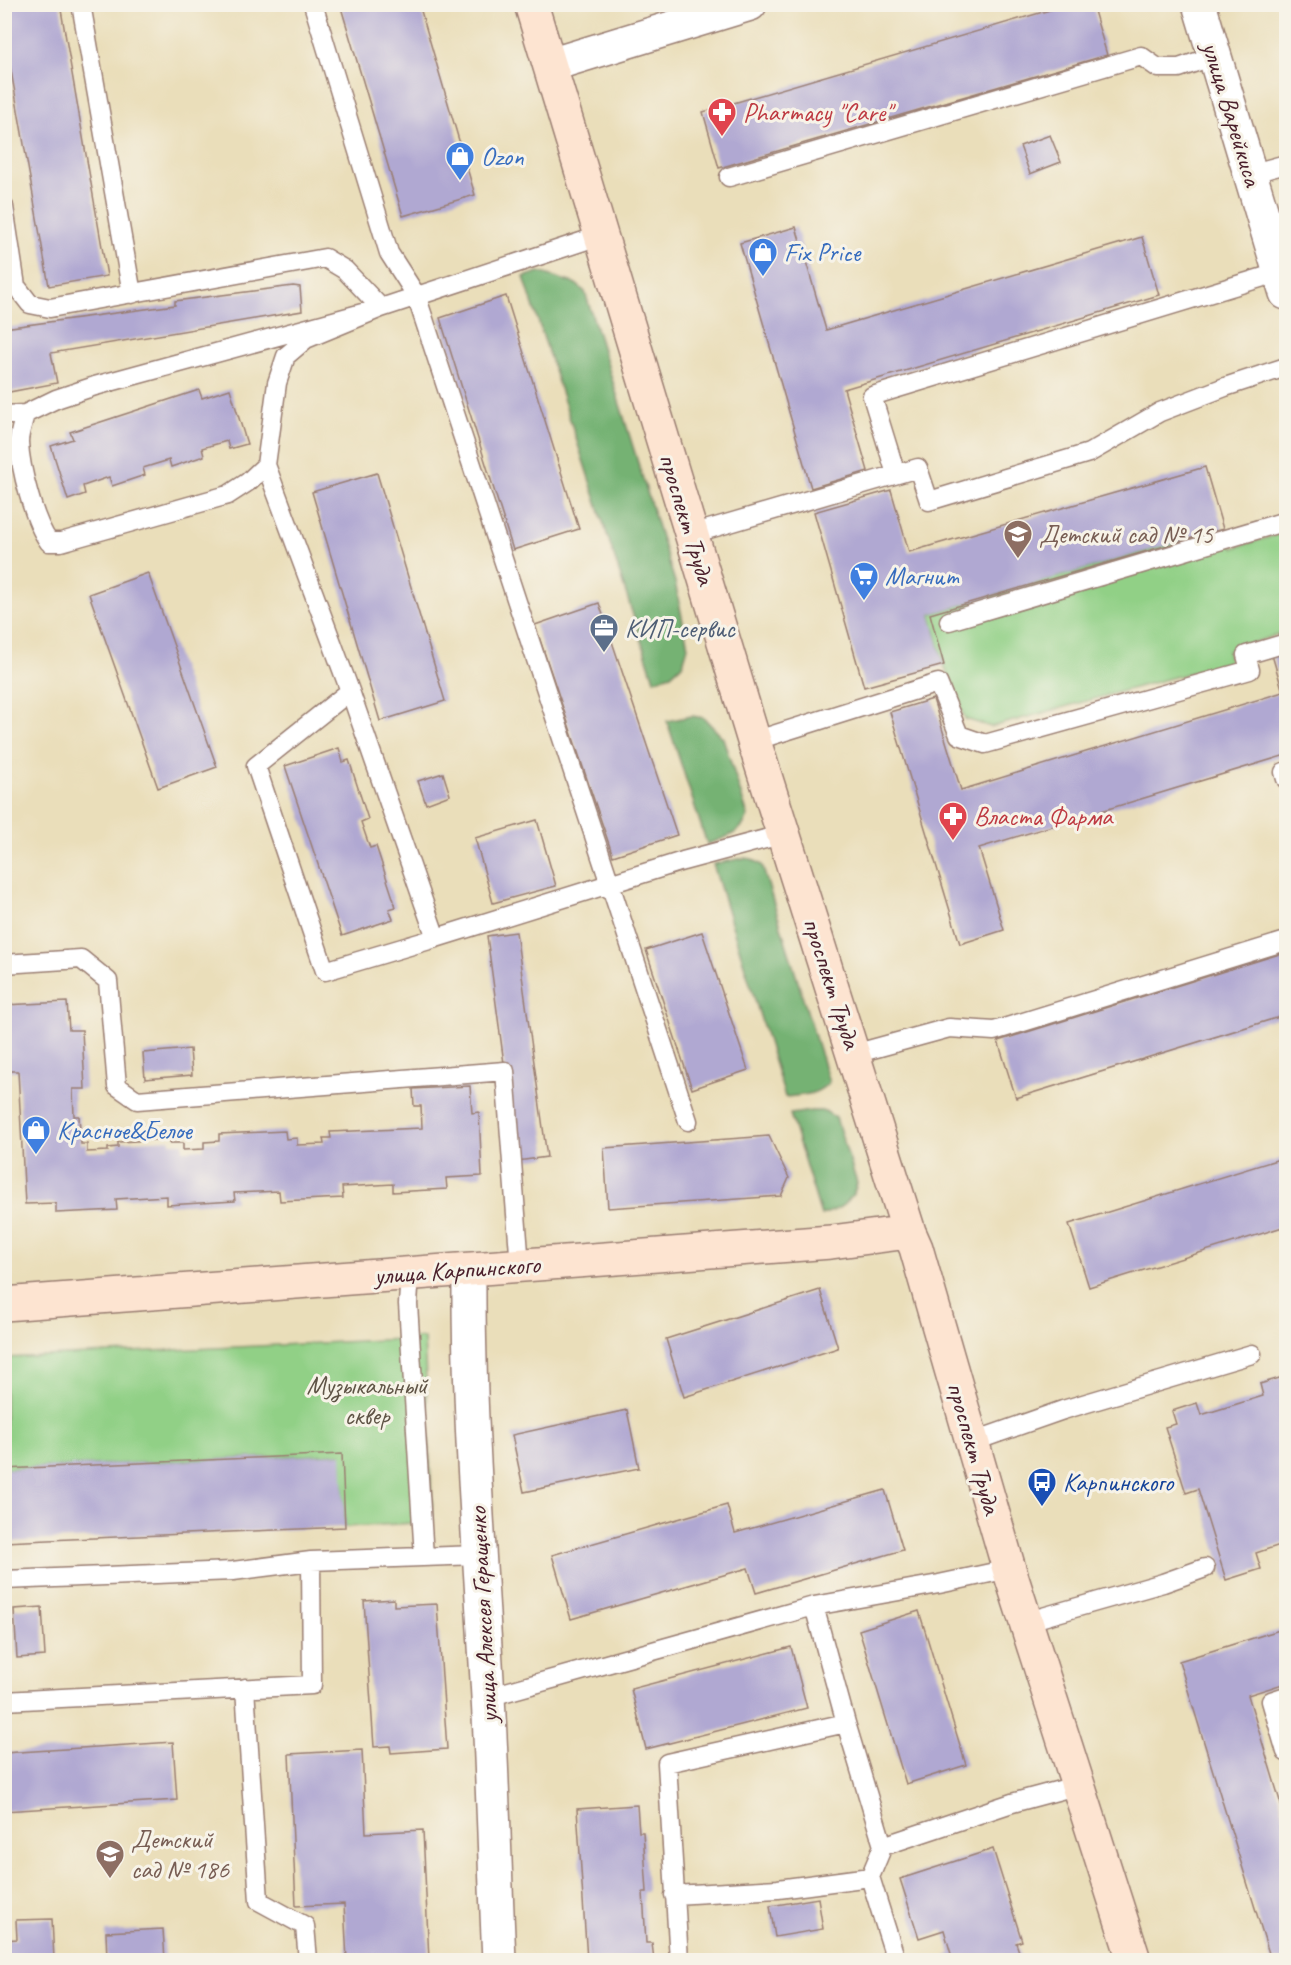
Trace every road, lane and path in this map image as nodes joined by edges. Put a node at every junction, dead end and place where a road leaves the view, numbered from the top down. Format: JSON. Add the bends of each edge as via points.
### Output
{"nodes":[{"id":1,"x":81,"y":4,"type":"edge"},
{"id":2,"x":313,"y":4,"type":"edge"},
{"id":3,"x":531,"y":4,"type":"edge"},
{"id":4,"x":750,"y":4,"type":"edge"},
{"id":5,"x":1198,"y":4,"type":"edge"},
{"id":6,"x":1214,"y":56,"type":"junction"},
{"id":7,"x":550,"y":65,"type":"junction"},
{"id":8,"x":1287,"y":164,"type":"edge"},
{"id":9,"x":1250,"y":174,"type":"junction"},
{"id":10,"x":729,"y":177,"type":"dead end"},
{"id":11,"x":4,"y":207,"type":"edge"},
{"id":12,"x":602,"y":235,"type":"junction"},
{"id":13,"x":1283,"y":283,"type":"edge"},
{"id":14,"x":132,"y":294,"type":"junction"},
{"id":15,"x":416,"y":296,"type":"junction"},
{"id":16,"x":381,"y":308,"type":"junction"},
{"id":17,"x":1287,"y":367,"type":"edge"},
{"id":18,"x":25,"y":414,"type":"junction"},
{"id":19,"x":4,"y":415,"type":"edge"},
{"id":20,"x":4,"y":428,"type":"edge"},
{"id":21,"x":20,"y":451,"type":"junction"},
{"id":22,"x":266,"y":465,"type":"junction"},
{"id":23,"x":896,"y":474,"type":"junction"},
{"id":24,"x":1287,"y":521,"type":"edge"},
{"id":25,"x":692,"y":534,"type":"junction"},
{"id":26,"x":949,"y":621,"type":"dead end"},
{"id":27,"x":1287,"y":643,"type":"edge"},
{"id":28,"x":350,"y":691,"type":"junction"},
{"id":29,"x":753,"y":741,"type":"junction"},
{"id":30,"x":784,"y":834,"type":"junction"},
{"id":31,"x":609,"y":884,"type":"junction"},
{"id":32,"x":436,"y":938,"type":"junction"},
{"id":33,"x":1287,"y":941,"type":"edge"},
{"id":34,"x":4,"y":964,"type":"edge"},
{"id":35,"x":854,"y":1054,"type":"junction"},
{"id":36,"x":688,"y":1121,"type":"dead end"},
{"id":37,"x":909,"y":1232,"type":"junction"},
{"id":38,"x":520,"y":1266,"type":"junction"},
{"id":39,"x":470,"y":1270,"type":"junction"},
{"id":40,"x":410,"y":1273,"type":"junction"},
{"id":41,"x":4,"y":1304,"type":"edge"},
{"id":42,"x":1252,"y":1354,"type":"dead end"},
{"id":43,"x":972,"y":1442,"type":"junction"},
{"id":44,"x":478,"y":1555,"type":"junction"},
{"id":45,"x":424,"y":1557,"type":"junction"},
{"id":46,"x":311,"y":1561,"type":"junction"},
{"id":47,"x":1205,"y":1568,"type":"dead end"},
{"id":48,"x":1009,"y":1569,"type":"junction"},
{"id":49,"x":4,"y":1580,"type":"edge"},
{"id":50,"x":814,"y":1606,"type":"junction"},
{"id":51,"x":1025,"y":1622,"type":"junction"},
{"id":52,"x":245,"y":1689,"type":"junction"},
{"id":53,"x":1287,"y":1696,"type":"edge"},
{"id":54,"x":488,"y":1697,"type":"junction"},
{"id":55,"x":4,"y":1701,"type":"edge"},
{"id":56,"x":846,"y":1723,"type":"junction"},
{"id":57,"x":1287,"y":1752,"type":"edge"},
{"id":58,"x":1079,"y":1785,"type":"junction"},
{"id":59,"x":884,"y":1846,"type":"junction"},
{"id":60,"x":870,"y":1877,"type":"junction"},
{"id":61,"x":674,"y":1896,"type":"junction"},
{"id":62,"x":308,"y":1960,"type":"edge"},
{"id":63,"x":499,"y":1960,"type":"edge"},
{"id":64,"x":679,"y":1960,"type":"edge"},
{"id":65,"x":896,"y":1960,"type":"edge"},
{"id":66,"x":1134,"y":1960,"type":"edge"}],
"edges":[{"from":1,"to":14,"type":"lane"},
{"from":2,"to":15,"type":"lane","via":[[388,253]]},
{"from":3,"to":7,"type":"main road","name":"проспект Труда"},
{"from":4,"to":7,"type":"street"},
{"from":5,"to":6,"type":"street","name":"улица Варейкиса"},
{"from":6,"to":9,"type":"street","name":"улица Варейкиса"},
{"from":6,"to":10,"type":"lane","via":[[1179,68],[1158,68],[1141,56]]},
{"from":7,"to":12,"type":"main road","name":"проспект Труда"},
{"from":8,"to":9,"type":"lane"},
{"from":9,"to":13,"type":"street","name":"улица Варейкиса"},
{"from":11,"to":14,"type":"lane","via":[[16,286],[30,304],[50,308]]},
{"from":12,"to":15,"type":"lane"},
{"from":12,"to":25,"type":"main road","name":"проспект Труда"},
{"from":13,"to":23,"type":"lane","via":[[872,396]]},
{"from":14,"to":16,"type":"lane","via":[[325,258],[345,270]]},
{"from":15,"to":16,"type":"lane"},
{"from":15,"to":31,"type":"lane"},
{"from":16,"to":18,"type":"lane","via":[[95,386]]},
{"from":16,"to":22,"type":"lane","via":[[306,339],[286,356],[277,383]]},
{"from":17,"to":23,"type":"lane","via":[[1160,412],[1089,453],[929,501],[918,468]]},
{"from":18,"to":19,"type":"lane"},
{"from":18,"to":21,"type":"lane"},
{"from":20,"to":21,"type":"lane"},
{"from":21,"to":22,"type":"lane","via":[[41,531],[49,542],[61,542],[228,495]]},
{"from":22,"to":28,"type":"lane"},
{"from":23,"to":25,"type":"lane"},
{"from":24,"to":26,"type":"lane"},
{"from":25,"to":29,"type":"main road","name":"проспект Труда"},
{"from":27,"to":29,"type":"lane","via":[[1246,655],[1251,670],[986,744],[959,735],[938,683]]},
{"from":28,"to":32,"type":"lane"},
{"from":28,"to":32,"type":"lane","via":[[256,766],[325,971]]},
{"from":29,"to":30,"type":"main road","name":"проспект Труда"},
{"from":30,"to":31,"type":"lane"},
{"from":30,"to":35,"type":"main road","name":"проспект Труда"},
{"from":31,"to":32,"type":"lane"},
{"from":31,"to":36,"type":"lane"},
{"from":33,"to":35,"type":"lane","via":[[994,1031],[949,1028]]},
{"from":34,"to":38,"type":"lane","via":[[81,959],[108,981],[117,1086],[137,1100],[505,1071]]},
{"from":35,"to":37,"type":"main road","name":"проспект Труда"},
{"from":37,"to":38,"type":"main road","name":"улица Карпинского","via":[[831,1242]]},
{"from":37,"to":43,"type":"main road","name":"проспект Труда"},
{"from":38,"to":39,"type":"main road","name":"улица Карпинского"},
{"from":39,"to":40,"type":"main road","name":"улица Карпинского"},
{"from":39,"to":44,"type":"street","name":"улица Алексея Геращенко"},
{"from":40,"to":41,"type":"main road","name":"улица Карпинского"},
{"from":40,"to":45,"type":"lane","via":[[408,1304]]},
{"from":42,"to":43,"type":"lane","via":[[1063,1410]]},
{"from":43,"to":48,"type":"main road","name":"проспект Труда"},
{"from":44,"to":45,"type":"lane"},
{"from":44,"to":54,"type":"street","name":"улица Алексея Геращенко"},
{"from":45,"to":46,"type":"lane"},
{"from":46,"to":49,"type":"lane","via":[[233,1570]]},
{"from":46,"to":52,"type":"lane","via":[[312,1685]]},
{"from":47,"to":51,"type":"lane"},
{"from":48,"to":50,"type":"lane"},
{"from":48,"to":51,"type":"main road","name":"проспект Труда"},
{"from":50,"to":54,"type":"lane"},
{"from":50,"to":56,"type":"lane"},
{"from":51,"to":58,"type":"main road","name":"проспект Труда"},
{"from":52,"to":55,"type":"lane"},
{"from":52,"to":62,"type":"lane","via":[[259,1901],[305,1926]]},
{"from":53,"to":57,"type":"lane","via":[[1271,1701]]},
{"from":54,"to":63,"type":"street","name":"улица Алексея Геращенко"},
{"from":56,"to":59,"type":"lane"},
{"from":56,"to":61,"type":"lane","via":[[667,1763]]},
{"from":58,"to":59,"type":"lane"},
{"from":58,"to":66,"type":"main road","name":"проспект Труда"},
{"from":59,"to":60,"type":"lane"},
{"from":60,"to":61,"type":"lane","via":[[778,1889]]},
{"from":60,"to":65,"type":"lane"},
{"from":61,"to":64,"type":"lane"}]}
